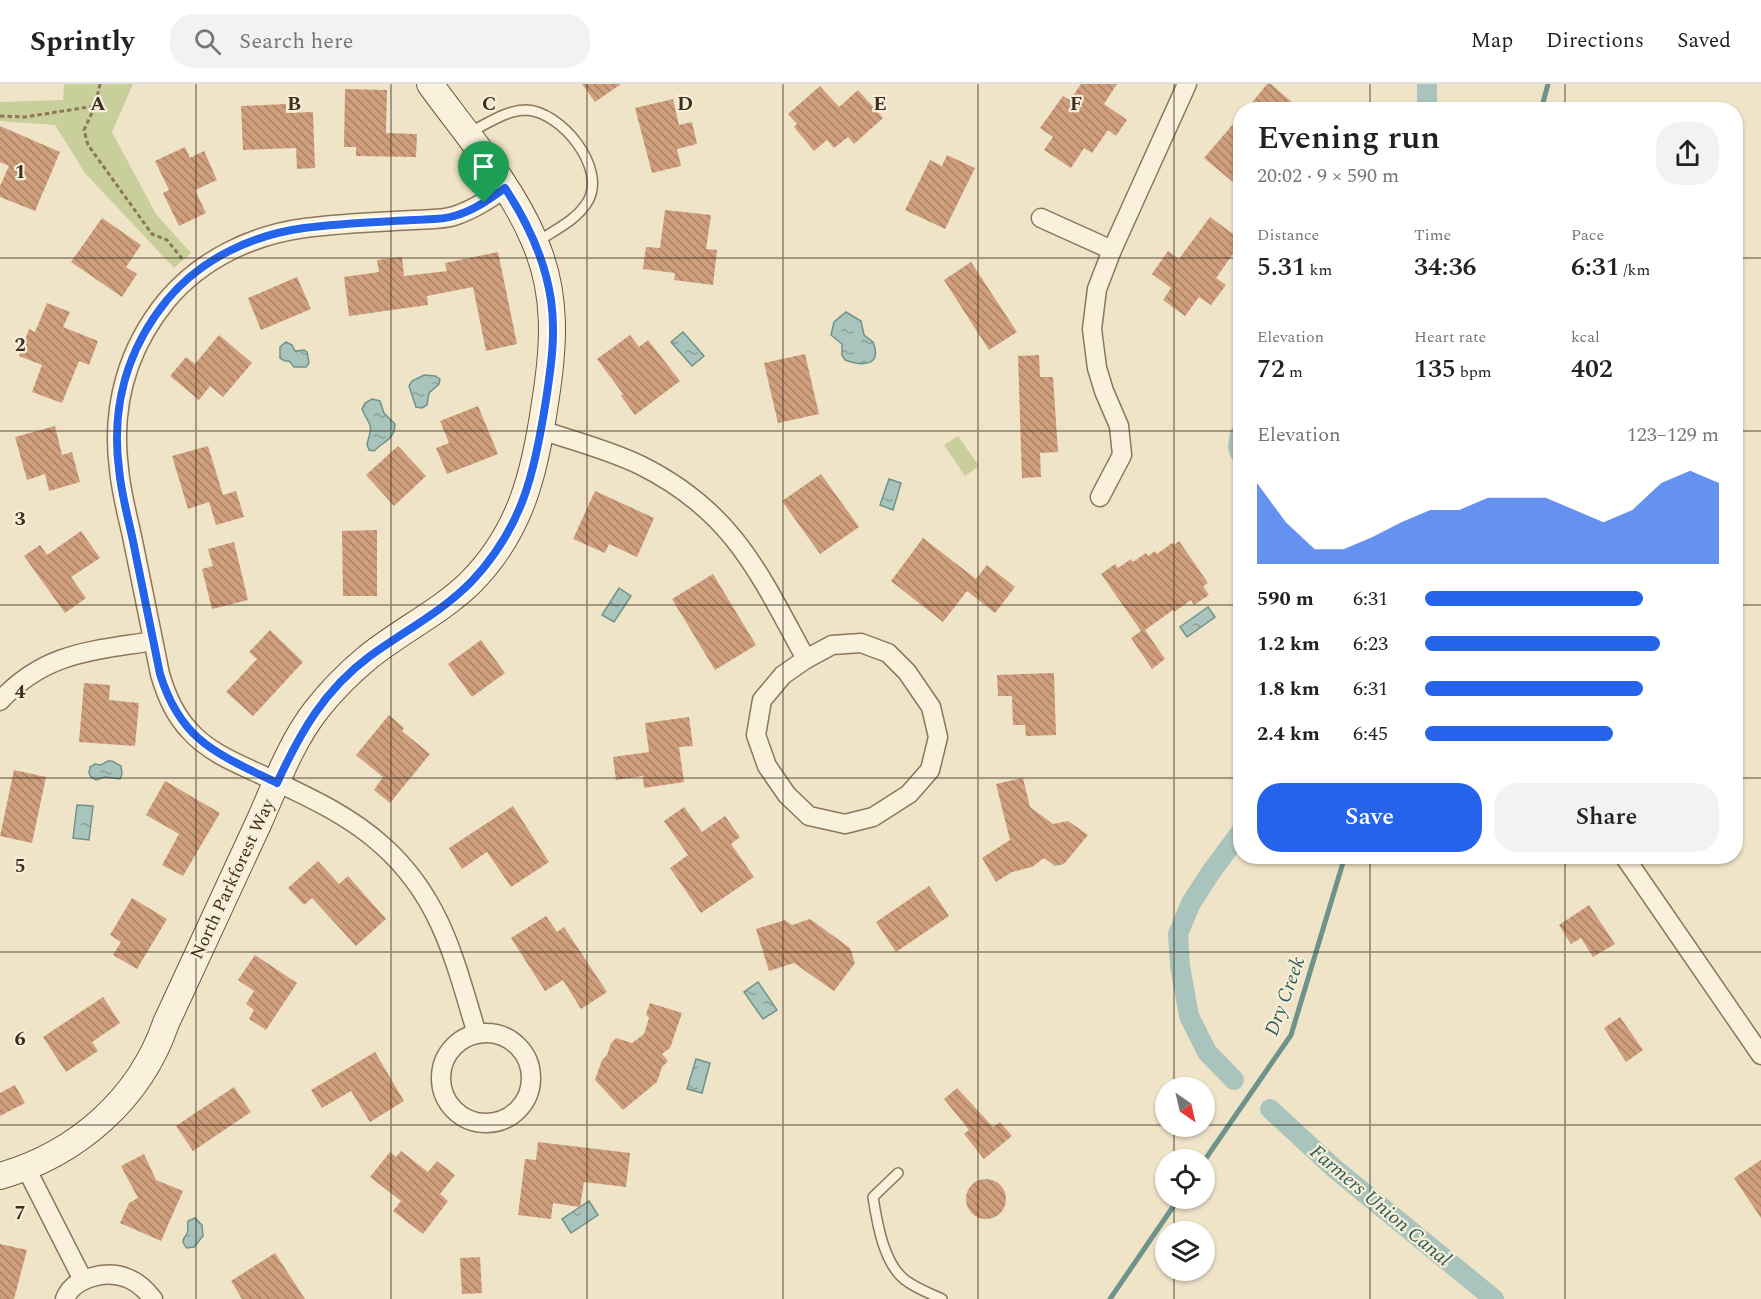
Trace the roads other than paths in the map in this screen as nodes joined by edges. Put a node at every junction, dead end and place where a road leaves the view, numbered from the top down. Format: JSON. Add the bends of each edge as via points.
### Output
{"nodes":[{"id":1,"x":430,"y":84,"type":"edge"},
{"id":2,"x":1187,"y":84,"type":"edge"},
{"id":3,"x":466,"y":134,"type":"junction"},
{"id":4,"x":505,"y":188,"type":"junction"},
{"id":5,"x":1041,"y":218,"type":"dead end"},
{"id":6,"x":536,"y":242,"type":"junction"},
{"id":7,"x":1112,"y":250,"type":"junction"},
{"id":8,"x":541,"y":430,"type":"junction"},
{"id":9,"x":1100,"y":497,"type":"dead end"},
{"id":10,"x":153,"y":641,"type":"junction"},
{"id":11,"x":806,"y":659,"type":"junction"},
{"id":12,"x":0,"y":701,"type":"edge"},
{"id":13,"x":277,"y":783,"type":"junction"},
{"id":14,"x":1630,"y":864,"type":"edge"},
{"id":15,"x":477,"y":1034,"type":"junction"},
{"id":16,"x":1761,"y":1055,"type":"edge"},
{"id":17,"x":26,"y":1168,"type":"junction"},
{"id":18,"x":898,"y":1173,"type":"dead end"},
{"id":19,"x":0,"y":1176,"type":"edge"},
{"id":20,"x":83,"y":1280,"type":"junction"},
{"id":21,"x":64,"y":1299,"type":"edge"},
{"id":22,"x":153,"y":1299,"type":"edge"},
{"id":23,"x":942,"y":1299,"type":"edge"}],
"edges":[{"from":1,"to":3,"type":"street","name":"North Parkforest Way"},
{"from":2,"to":7,"type":"street"},
{"from":3,"to":4,"type":"street","name":"North Parkforest Way"},
{"from":3,"to":6,"type":"lane","via":[[501,117],[528,110],[557,123],[577,143],[588,162],[592,184],[589,200],[573,218]]},
{"from":4,"to":6,"type":"street","name":"North Parkforest Way"},
{"from":4,"to":10,"type":"street","via":[[453,217],[305,228],[243,244],[195,273],[152,319],[134,351],[122,386],[117,422],[119,470]]},
{"from":5,"to":7,"type":"street"},
{"from":6,"to":8,"type":"street","name":"North Parkforest Way","via":[[553,326]]},
{"from":7,"to":9,"type":"street","via":[[1097,288],[1092,329],[1097,368],[1119,426],[1122,455]]},
{"from":8,"to":11,"type":"street","via":[[639,465],[673,483],[702,505],[732,534],[755,566]]},
{"from":8,"to":13,"type":"street","name":"North Parkforest Way","via":[[526,496],[493,556],[450,601],[340,682],[298,738]]},
{"from":10,"to":12,"type":"street","via":[[62,658],[43,666]]},
{"from":10,"to":13,"type":"street","via":[[166,695],[189,730],[222,756]]},
{"from":11,"to":11,"type":"street","via":[[832,645],[861,643],[888,653],[907,672],[931,707],[938,737],[930,770],[909,794],[873,817],[844,824],[810,816],[787,795],[767,766],[756,735],[762,700],[783,675]]},
{"from":13,"to":15,"type":"street","via":[[350,820],[412,877],[445,931]]},
{"from":13,"to":17,"type":"street","name":"North Parkforest Way","via":[[147,1065],[133,1087],[92,1129]]},
{"from":14,"to":16,"type":"street"},
{"from":15,"to":15,"type":"street","via":[[506,1037],[518,1046],[531,1072],[525,1101],[503,1120],[488,1123],[460,1115],[449,1105],[443,1091],[441,1077],[451,1049]]},
{"from":17,"to":19,"type":"street","name":"North Parkforest Way"},
{"from":17,"to":20,"type":"street"},
{"from":18,"to":23,"type":"lane","via":[[873,1197],[888,1259],[906,1281]]},
{"from":20,"to":21,"type":"street"},
{"from":20,"to":22,"type":"street","via":[[104,1274],[127,1277],[146,1289]]}]}
